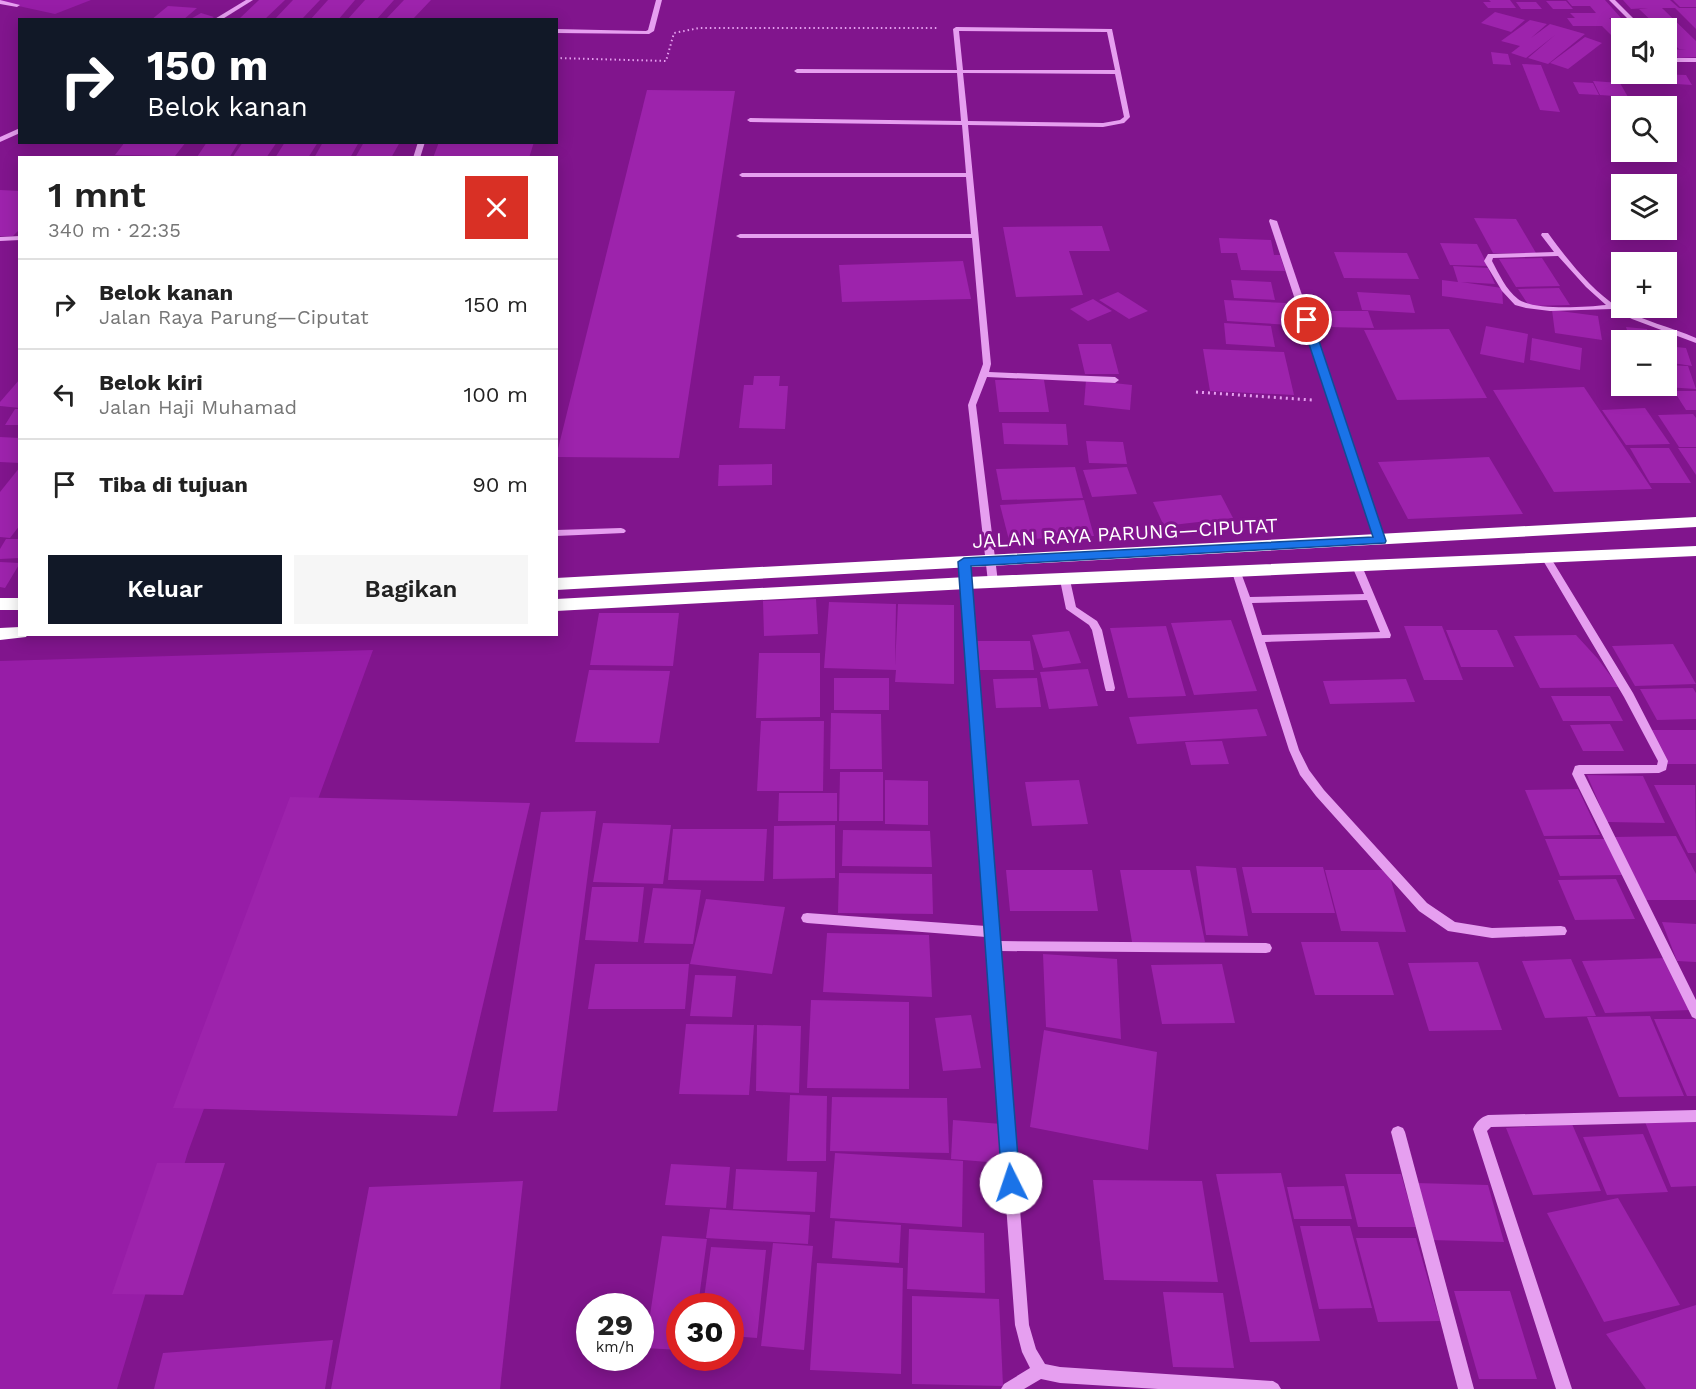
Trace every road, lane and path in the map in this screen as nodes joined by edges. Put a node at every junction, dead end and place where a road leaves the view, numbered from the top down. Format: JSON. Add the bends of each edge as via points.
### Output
{"nodes":[{"id":1,"x":250,"y":0,"type":"edge"},
{"id":2,"x":659,"y":0,"type":"edge"},
{"id":3,"x":1612,"y":0,"type":"edge"},
{"id":4,"x":0,"y":2,"type":"edge"},
{"id":5,"x":17,"y":5,"type":"dead end"},
{"id":6,"x":219,"y":18,"type":"edge"},
{"id":7,"x":1630,"y":18,"type":"edge"},
{"id":8,"x":956,"y":28,"type":"junction"},
{"id":9,"x":558,"y":31,"type":"edge"},
{"id":10,"x":558,"y":58,"type":"edge"},
{"id":11,"x":1677,"y":60,"type":"edge"},
{"id":12,"x":1696,"y":60,"type":"edge"},
{"id":13,"x":797,"y":71,"type":"dead end"},
{"id":14,"x":1119,"y":72,"type":"junction"},
{"id":15,"x":960,"y":73,"type":"junction"},
{"id":16,"x":750,"y":120,"type":"dead end"},
{"id":17,"x":965,"y":124,"type":"junction"},
{"id":18,"x":18,"y":131,"type":"edge"},
{"id":19,"x":0,"y":140,"type":"edge"},
{"id":20,"x":742,"y":176,"type":"dead end"},
{"id":21,"x":970,"y":176,"type":"junction"},
{"id":22,"x":1273,"y":221,"type":"dead end"},
{"id":23,"x":1545,"y":235,"type":"dead end"},
{"id":24,"x":741,"y":236,"type":"dead end"},
{"id":25,"x":975,"y":236,"type":"junction"},
{"id":26,"x":18,"y":238,"type":"edge"},
{"id":27,"x":0,"y":239,"type":"edge"},
{"id":28,"x":1559,"y":254,"type":"junction"},
{"id":29,"x":1611,"y":306,"type":"edge"},
{"id":30,"x":1611,"y":307,"type":"edge"},
{"id":31,"x":1636,"y":318,"type":"edge"},
{"id":32,"x":1696,"y":341,"type":"edge"},
{"id":33,"x":986,"y":374,"type":"junction"},
{"id":34,"x":1115,"y":380,"type":"dead end"},
{"id":35,"x":1196,"y":392,"type":"dead end"},
{"id":36,"x":1334,"y":401,"type":"junction"},
{"id":37,"x":1696,"y":522,"type":"edge"},
{"id":38,"x":621,"y":531,"type":"dead end"},
{"id":39,"x":558,"y":533,"type":"edge"},
{"id":40,"x":1380,"y":541,"type":"junction"},
{"id":41,"x":1696,"y":551,"type":"edge"},
{"id":42,"x":1546,"y":556,"type":"junction"},
{"id":43,"x":990,"y":561,"type":"junction"},
{"id":44,"x":964,"y":562,"type":"junction"},
{"id":45,"x":1357,"y":566,"type":"junction"},
{"id":46,"x":807,"y":571,"type":"junction"},
{"id":47,"x":1237,"y":572,"type":"junction"},
{"id":48,"x":1065,"y":580,"type":"junction"},
{"id":49,"x":993,"y":582,"type":"junction"},
{"id":50,"x":967,"y":583,"type":"junction"},
{"id":51,"x":558,"y":584,"type":"edge"},
{"id":52,"x":810,"y":591,"type":"junction"},
{"id":53,"x":1370,"y":597,"type":"junction"},
{"id":54,"x":1246,"y":600,"type":"junction"},
{"id":55,"x":0,"y":604,"type":"edge"},
{"id":56,"x":18,"y":604,"type":"edge"},
{"id":57,"x":558,"y":605,"type":"edge"},
{"id":58,"x":18,"y":633,"type":"edge"},
{"id":59,"x":0,"y":634,"type":"edge"},
{"id":60,"x":1259,"y":639,"type":"junction"},
{"id":61,"x":1110,"y":688,"type":"dead end"},
{"id":62,"x":807,"y":918,"type":"dead end"},
{"id":63,"x":1561,"y":931,"type":"dead end"},
{"id":64,"x":992,"y":932,"type":"junction"},
{"id":65,"x":993,"y":946,"type":"junction"},
{"id":66,"x":1266,"y":948,"type":"dead end"},
{"id":67,"x":1696,"y":1013,"type":"edge"},
{"id":68,"x":1696,"y":1116,"type":"edge"},
{"id":69,"x":1398,"y":1132,"type":"dead end"},
{"id":70,"x":1040,"y":1371,"type":"junction"},
{"id":71,"x":1009,"y":1389,"type":"edge"},
{"id":72,"x":1273,"y":1389,"type":"edge"},
{"id":73,"x":1466,"y":1389,"type":"edge"},
{"id":74,"x":1564,"y":1389,"type":"edge"}],
"edges":[{"from":1,"to":6,"type":"street"},
{"from":2,"to":9,"type":"street","via":[[651,31],[647,33]]},
{"from":3,"to":7,"type":"street"},
{"from":4,"to":5,"type":"street"},
{"from":8,"to":10,"type":"path","via":[[684,29],[674,33],[666,61]]},
{"from":8,"to":14,"type":"street","via":[[1110,30]]},
{"from":8,"to":15,"type":"street"},
{"from":11,"to":12,"type":"street"},
{"from":13,"to":15,"type":"street"},
{"from":14,"to":15,"type":"street"},
{"from":14,"to":17,"type":"street","via":[[1127,117],[1122,122]]},
{"from":15,"to":17,"type":"street"},
{"from":16,"to":17,"type":"street"},
{"from":17,"to":21,"type":"street"},
{"from":18,"to":19,"type":"street"},
{"from":20,"to":21,"type":"street"},
{"from":21,"to":25,"type":"street"},
{"from":22,"to":36,"type":"street"},
{"from":23,"to":28,"type":"street"},
{"from":24,"to":25,"type":"street"},
{"from":25,"to":33,"type":"street"},
{"from":26,"to":27,"type":"street"},
{"from":28,"to":29,"type":"street"},
{"from":28,"to":30,"type":"street","via":[[1491,256],[1488,261],[1521,305]]},
{"from":31,"to":32,"type":"street"},
{"from":33,"to":34,"type":"street"},
{"from":33,"to":43,"type":"street","via":[[974,393],[972,405]]},
{"from":35,"to":36,"type":"path"},
{"from":36,"to":40,"type":"street"},
{"from":37,"to":40,"type":"highway","name":"JALAN RAYA PARUNG—CIPUTAT"},
{"from":38,"to":39,"type":"street"},
{"from":40,"to":43,"type":"highway","name":"JALAN RAYA PARUNG—CIPUTAT"},
{"from":41,"to":42,"type":"highway"},
{"from":42,"to":45,"type":"highway"},
{"from":42,"to":67,"type":"street","via":[[1663,761],[1659,769],[1583,769],[1578,774]]},
{"from":43,"to":44,"type":"highway","name":"JALAN RAYA PARUNG—CIPUTAT"},
{"from":43,"to":49,"type":"street"},
{"from":44,"to":46,"type":"highway","name":"JALAN RAYA PARUNG—CIPUTAT"},
{"from":44,"to":50,"type":"street"},
{"from":45,"to":47,"type":"highway"},
{"from":45,"to":53,"type":"street"},
{"from":46,"to":51,"type":"highway","name":"JALAN RAYA PARUNG—CIPUTAT"},
{"from":46,"to":52,"type":"highway"},
{"from":47,"to":48,"type":"highway"},
{"from":47,"to":54,"type":"street"},
{"from":48,"to":49,"type":"highway"},
{"from":48,"to":61,"type":"street","via":[[1071,609],[1097,630]]},
{"from":49,"to":50,"type":"highway"},
{"from":50,"to":52,"type":"highway"},
{"from":50,"to":64,"type":"street"},
{"from":52,"to":57,"type":"highway"},
{"from":53,"to":54,"type":"street"},
{"from":53,"to":60,"type":"street","via":[[1386,635]]},
{"from":54,"to":60,"type":"street"},
{"from":55,"to":56,"type":"highway"},
{"from":58,"to":59,"type":"highway"},
{"from":60,"to":63,"type":"street","via":[[1304,772],[1423,907],[1452,927],[1492,933]]},
{"from":62,"to":64,"type":"street"},
{"from":64,"to":65,"type":"street"},
{"from":65,"to":66,"type":"street"},
{"from":65,"to":70,"type":"street","via":[[1022,1325],[1029,1352]]},
{"from":68,"to":74,"type":"street","via":[[1488,1121],[1480,1129]]},
{"from":69,"to":73,"type":"street"},
{"from":70,"to":71,"type":"street"},
{"from":70,"to":72,"type":"street"}]}
